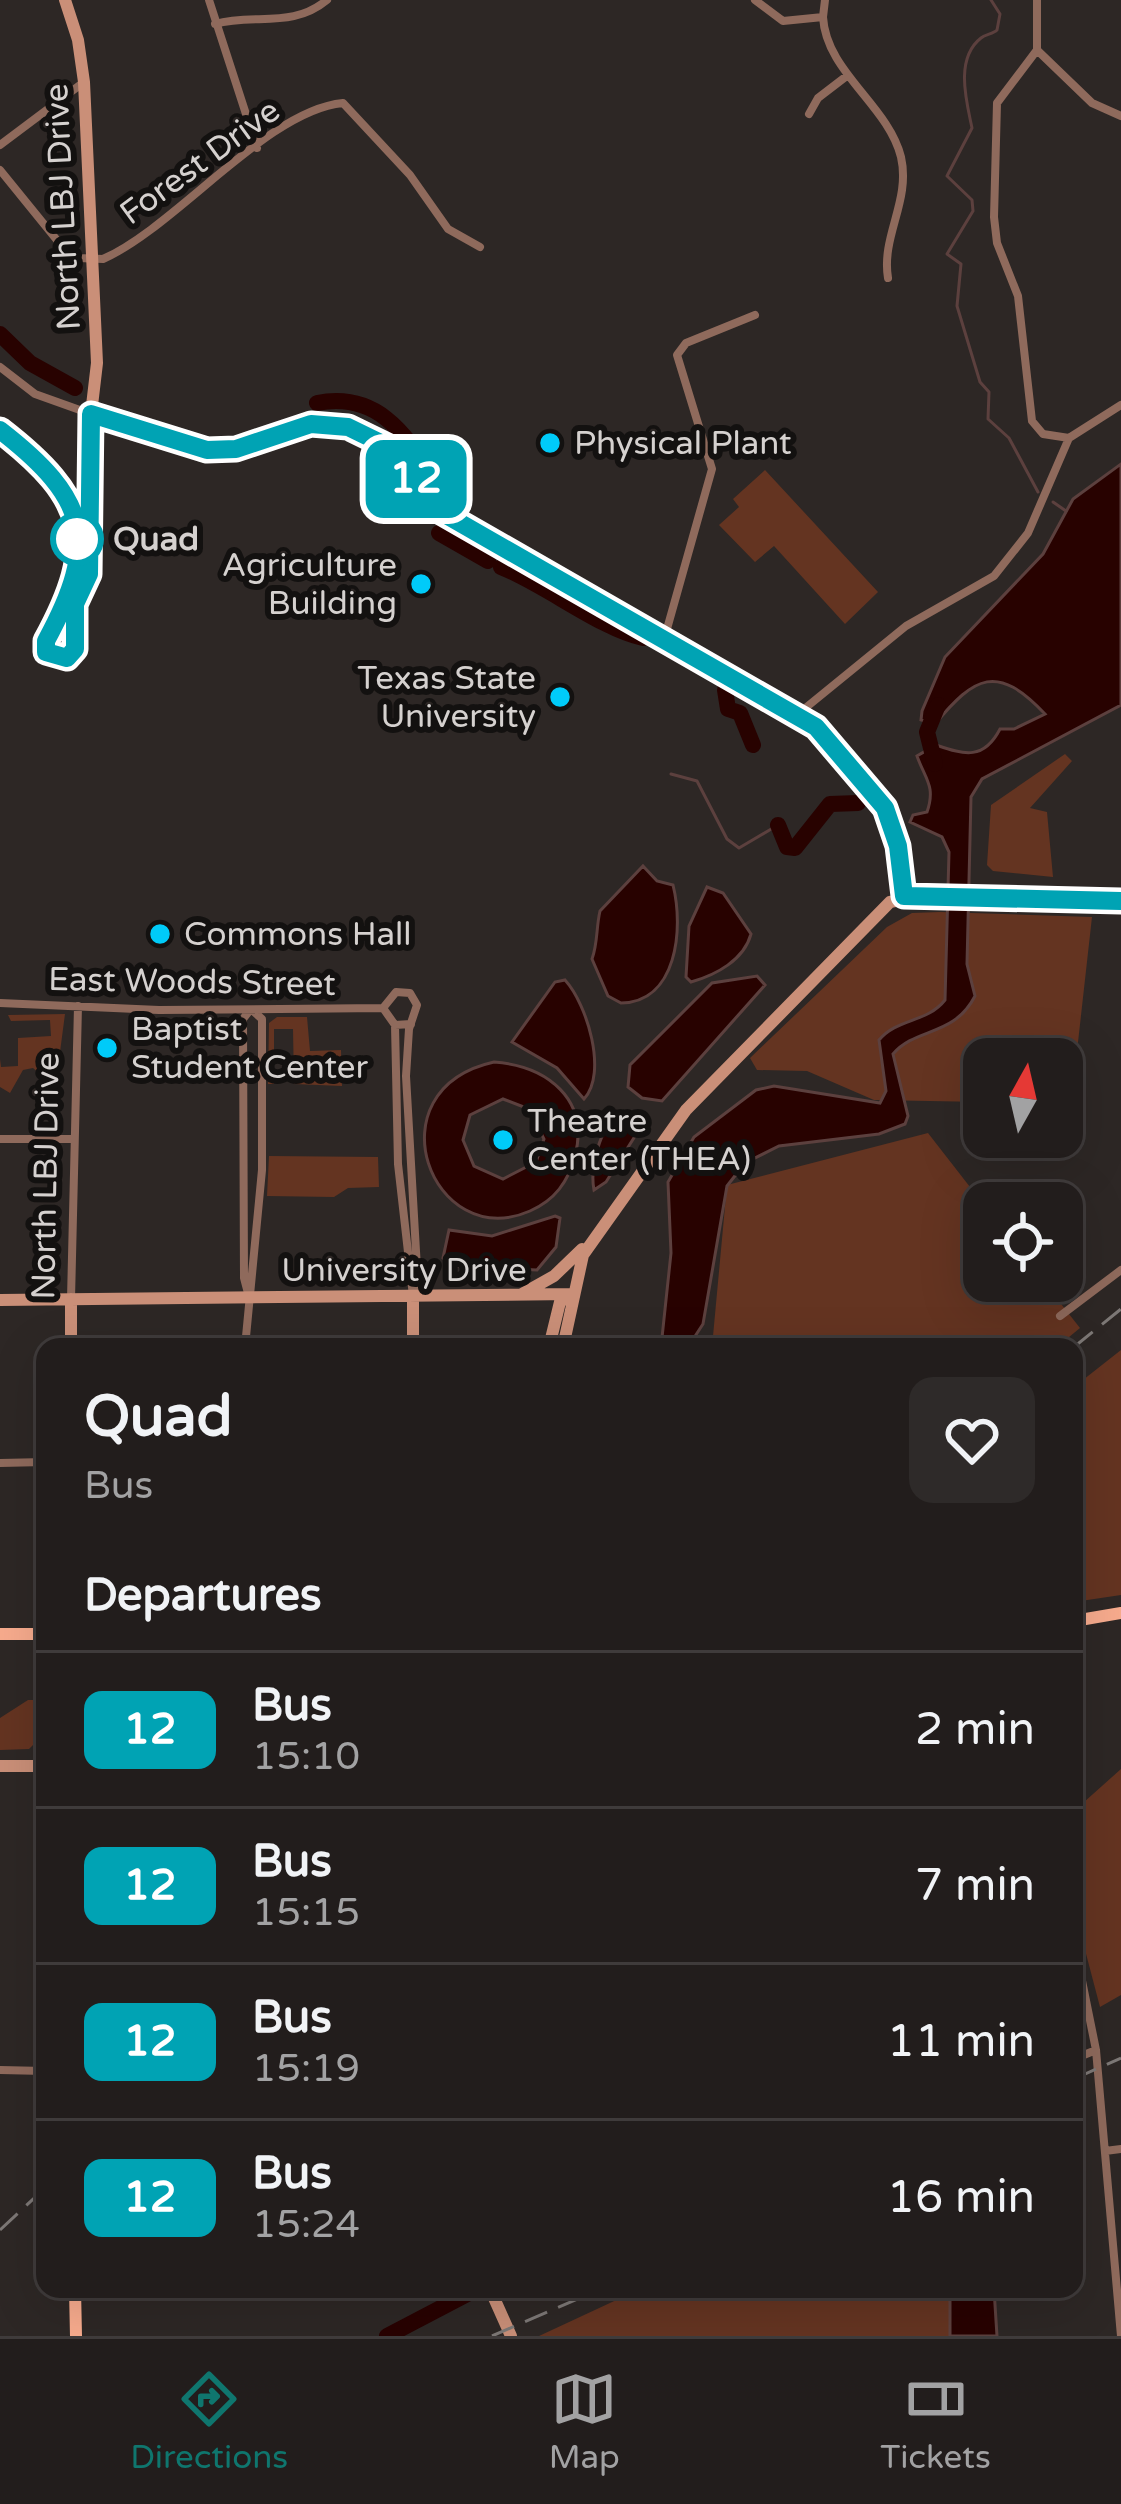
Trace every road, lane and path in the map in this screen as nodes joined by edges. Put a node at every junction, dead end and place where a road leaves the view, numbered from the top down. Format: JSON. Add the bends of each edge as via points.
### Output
{"nodes":[{"id":1,"x":64,"y":0,"type":"edge"},
{"id":2,"x":208,"y":0,"type":"edge"},
{"id":3,"x":327,"y":0,"type":"edge"},
{"id":4,"x":755,"y":0,"type":"edge"},
{"id":5,"x":825,"y":0,"type":"edge"},
{"id":6,"x":1037,"y":0,"type":"edge"},
{"id":7,"x":823,"y":17,"type":"junction"},
{"id":8,"x":215,"y":24,"type":"junction"},
{"id":9,"x":1037,"y":50,"type":"junction"},
{"id":10,"x":848,"y":75,"type":"junction"},
{"id":11,"x":84,"y":82,"type":"junction"},
{"id":12,"x":809,"y":114,"type":"dead end"},
{"id":13,"x":1121,"y":116,"type":"edge"},
{"id":14,"x":0,"y":145,"type":"edge"},
{"id":15,"x":256,"y":148,"type":"junction"},
{"id":16,"x":0,"y":170,"type":"edge"},
{"id":17,"x":480,"y":247,"type":"dead end"},
{"id":18,"x":91,"y":259,"type":"junction"},
{"id":19,"x":888,"y":278,"type":"dead end"},
{"id":20,"x":754,"y":316,"type":"dead end"},
{"id":21,"x":0,"y":367,"type":"edge"},
{"id":22,"x":1121,"y":405,"type":"edge"},
{"id":23,"x":91,"y":414,"type":"junction"},
{"id":24,"x":1069,"y":438,"type":"junction"},
{"id":25,"x":665,"y":636,"type":"junction"},
{"id":26,"x":799,"y":714,"type":"junction"},
{"id":27,"x":904,"y":896,"type":"junction"},
{"id":28,"x":1121,"y":901,"type":"edge"},
{"id":29,"x":0,"y":1003,"type":"edge"},
{"id":30,"x":77,"y":1006,"type":"junction"},
{"id":31,"x":383,"y":1008,"type":"junction"},
{"id":32,"x":251,"y":1010,"type":"junction"},
{"id":33,"x":411,"y":1024,"type":"junction"},
{"id":34,"x":395,"y":1025,"type":"junction"},
{"id":35,"x":262,"y":1049,"type":"junction"},
{"id":36,"x":244,"y":1050,"type":"junction"},
{"id":37,"x":0,"y":1138,"type":"edge"},
{"id":38,"x":72,"y":1139,"type":"junction"},
{"id":39,"x":262,"y":1169,"type":"junction"},
{"id":40,"x":244,"y":1171,"type":"junction"},
{"id":41,"x":591,"y":1240,"type":"junction"},
{"id":42,"x":1121,"y":1270,"type":"edge"},
{"id":43,"x":571,"y":1294,"type":"junction"},
{"id":44,"x":413,"y":1296,"type":"junction"},
{"id":45,"x":516,"y":1297,"type":"junction"},
{"id":46,"x":249,"y":1298,"type":"junction"},
{"id":47,"x":71,"y":1299,"type":"junction"},
{"id":48,"x":0,"y":1300,"type":"edge"},
{"id":49,"x":1060,"y":1316,"type":"dead end"},
{"id":50,"x":71,"y":1338,"type":"edge"},
{"id":51,"x":246,"y":1338,"type":"edge"},
{"id":52,"x":413,"y":1338,"type":"edge"},
{"id":53,"x":551,"y":1338,"type":"edge"},
{"id":54,"x":566,"y":1338,"type":"edge"},
{"id":55,"x":36,"y":1462,"type":"edge"},
{"id":56,"x":0,"y":1463,"type":"edge"},
{"id":57,"x":1121,"y":1612,"type":"edge"},
{"id":58,"x":1083,"y":1619,"type":"edge"},
{"id":59,"x":0,"y":1634,"type":"edge"},
{"id":60,"x":36,"y":1634,"type":"edge"},
{"id":61,"x":0,"y":1766,"type":"edge"},
{"id":62,"x":36,"y":1766,"type":"edge"},
{"id":63,"x":1083,"y":1986,"type":"edge"},
{"id":64,"x":1096,"y":2050,"type":"junction"},
{"id":65,"x":1083,"y":2055,"type":"edge"},
{"id":66,"x":0,"y":2070,"type":"edge"},
{"id":67,"x":36,"y":2071,"type":"edge"},
{"id":68,"x":1121,"y":2149,"type":"edge"},
{"id":69,"x":1105,"y":2151,"type":"junction"},
{"id":70,"x":75,"y":2298,"type":"edge"},
{"id":71,"x":494,"y":2298,"type":"edge"},
{"id":72,"x":76,"y":2336,"type":"edge"},
{"id":73,"x":511,"y":2336,"type":"edge"},
{"id":74,"x":1120,"y":2336,"type":"edge"}],
"edges":[{"from":1,"to":11,"type":"street","name":"North LBJ Drive"},
{"from":2,"to":8,"type":"street"},
{"from":3,"to":8,"type":"street","via":[[287,21]]},
{"from":4,"to":7,"type":"street","via":[[783,21]]},
{"from":5,"to":7,"type":"street"},
{"from":6,"to":9,"type":"street"},
{"from":7,"to":10,"type":"street"},
{"from":8,"to":15,"type":"street"},
{"from":9,"to":13,"type":"street","via":[[1091,103]]},
{"from":9,"to":24,"type":"street","via":[[997,103],[994,218],[1018,296],[1032,421],[1043,434]]},
{"from":10,"to":12,"type":"street"},
{"from":10,"to":19,"type":"street","via":[[901,160],[903,203]]},
{"from":11,"to":14,"type":"street"},
{"from":11,"to":18,"type":"street","name":"North LBJ Drive"},
{"from":15,"to":17,"type":"street","name":"Forest Drive","via":[[316,109],[343,103],[448,229]]},
{"from":15,"to":18,"type":"street","name":"Forest Drive","via":[[130,243]]},
{"from":16,"to":18,"type":"street","via":[[65,250]]},
{"from":18,"to":23,"type":"street","name":"North LBJ Drive","via":[[98,363]]},
{"from":20,"to":25,"type":"street","via":[[686,343],[677,355],[712,464]]},
{"from":21,"to":23,"type":"street","via":[[46,399]]},
{"from":22,"to":24,"type":"street"},
{"from":23,"to":25,"type":"street","via":[[216,451],[311,424],[368,434],[404,460],[434,508]]},
{"from":24,"to":26,"type":"street","via":[[1015,554],[965,597],[906,626]]},
{"from":25,"to":26,"type":"street"},
{"from":26,"to":27,"type":"street","via":[[880,797]]},
{"from":27,"to":28,"type":"street"},
{"from":27,"to":41,"type":"street","name":"University Drive","via":[[877,913],[728,1062]]},
{"from":29,"to":30,"type":"street","name":"East Woods Street"},
{"from":30,"to":32,"type":"street","name":"East Woods Street"},
{"from":30,"to":38,"type":"street","name":"North LBJ Drive"},
{"from":31,"to":32,"type":"street","name":"East Woods Street"},
{"from":31,"to":33,"type":"street","via":[[392,993],[410,993],[418,1011]]},
{"from":31,"to":34,"type":"street"},
{"from":32,"to":35,"type":"street","via":[[262,1017]]},
{"from":32,"to":36,"type":"street","via":[[243,1016]]},
{"from":33,"to":34,"type":"street"},
{"from":33,"to":44,"type":"street"},
{"from":34,"to":44,"type":"street","via":[[398,1164]]},
{"from":35,"to":36,"type":"street"},
{"from":35,"to":39,"type":"street"},
{"from":36,"to":40,"type":"street"},
{"from":37,"to":38,"type":"street"},
{"from":38,"to":47,"type":"street","name":"North LBJ Drive"},
{"from":39,"to":40,"type":"street","via":[[252,1164]]},
{"from":39,"to":46,"type":"street"},
{"from":40,"to":46,"type":"street"},
{"from":41,"to":43,"type":"street","name":"University Drive"},
{"from":41,"to":45,"type":"street","via":[[552,1278]]},
{"from":42,"to":49,"type":"street"},
{"from":43,"to":45,"type":"street","name":"University Drive"},
{"from":43,"to":53,"type":"street","via":[[560,1302]]},
{"from":43,"to":54,"type":"street"},
{"from":44,"to":45,"type":"street","name":"University Drive"},
{"from":44,"to":46,"type":"street","name":"University Drive"},
{"from":44,"to":52,"type":"street"},
{"from":46,"to":47,"type":"street","name":"University Drive"},
{"from":46,"to":51,"type":"street"},
{"from":47,"to":48,"type":"street","name":"University Drive"},
{"from":47,"to":50,"type":"street","name":"North LBJ Drive"},
{"from":55,"to":56,"type":"street"},
{"from":57,"to":58,"type":"main road"},
{"from":59,"to":60,"type":"main road"},
{"from":61,"to":62,"type":"street"},
{"from":63,"to":64,"type":"street"},
{"from":64,"to":65,"type":"street"},
{"from":64,"to":69,"type":"street"},
{"from":66,"to":67,"type":"street"},
{"from":68,"to":69,"type":"street"},
{"from":69,"to":74,"type":"street"},
{"from":70,"to":72,"type":"main road"},
{"from":71,"to":73,"type":"street"}]}
